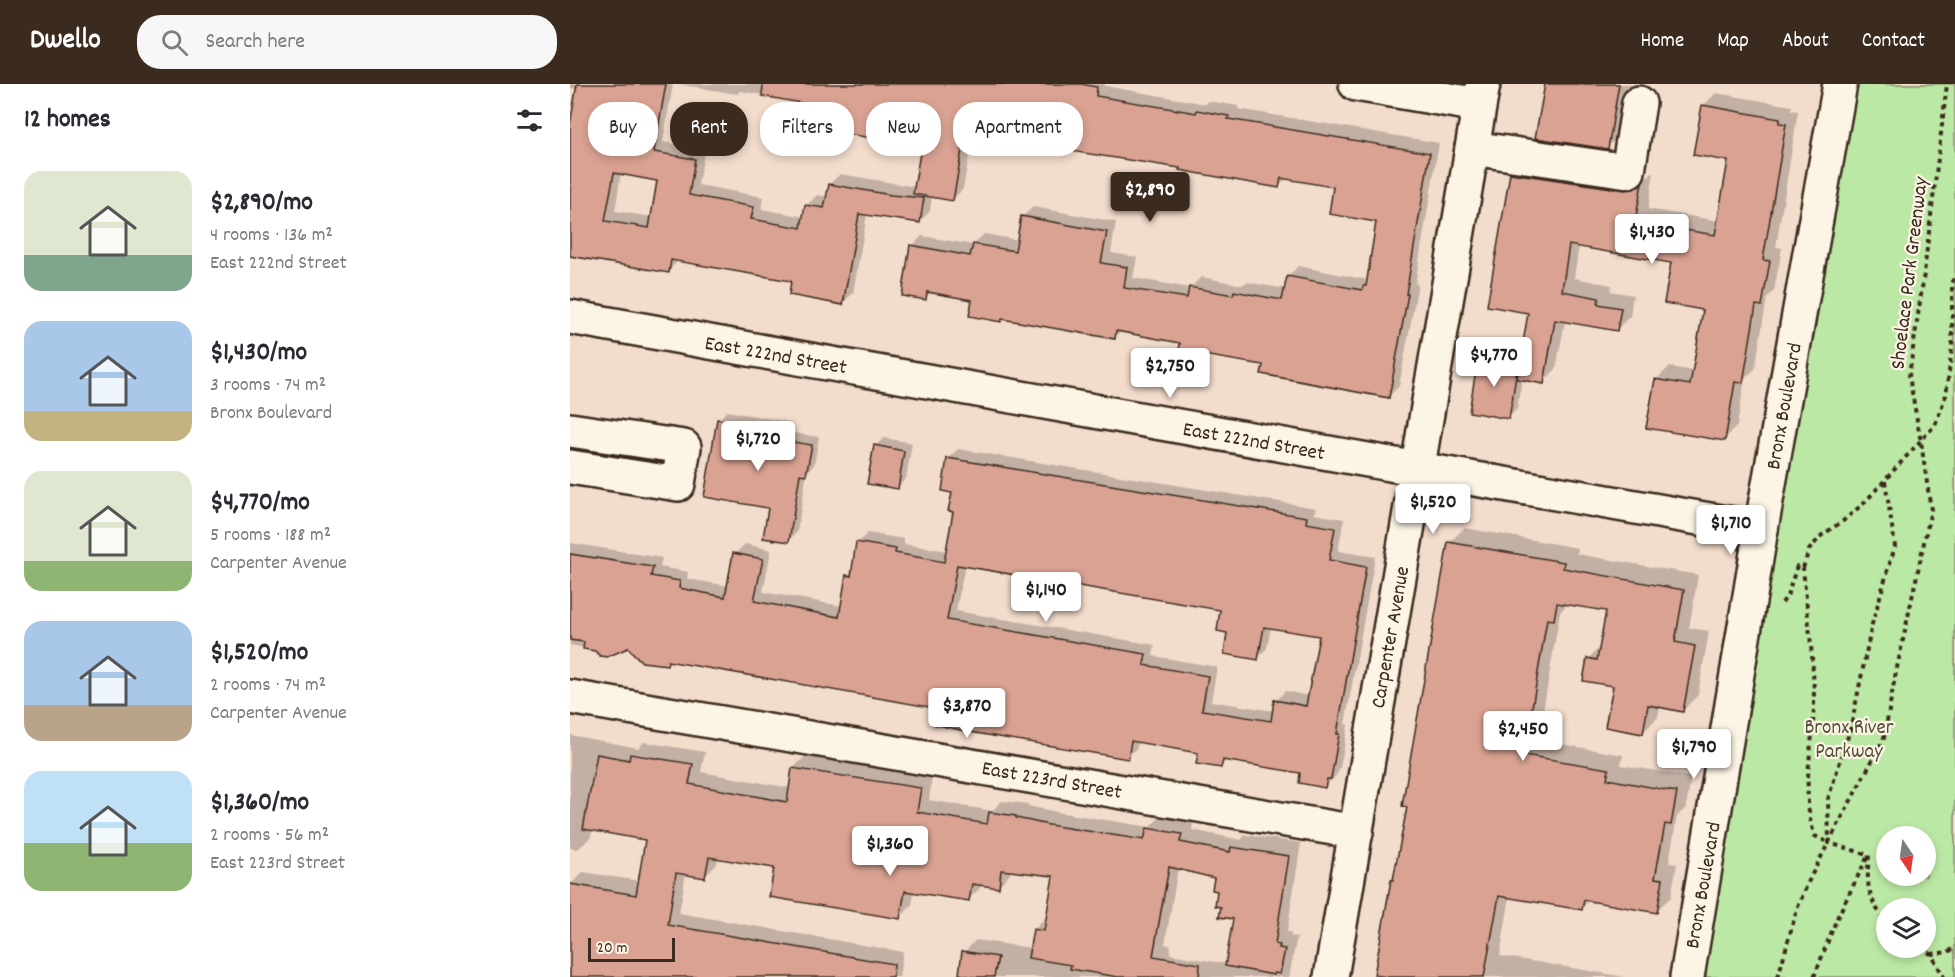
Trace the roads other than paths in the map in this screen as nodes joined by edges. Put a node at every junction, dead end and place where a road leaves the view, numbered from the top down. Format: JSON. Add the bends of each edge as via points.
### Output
{"nodes":[{"id":1,"x":1356,"y":84,"type":"edge"},
{"id":2,"x":1840,"y":84,"type":"edge"},
{"id":3,"x":1481,"y":94,"type":"edge"},
{"id":4,"x":1639,"y":103,"type":"dead end"},
{"id":5,"x":1472,"y":148,"type":"junction"},
{"id":6,"x":570,"y":317,"type":"edge"},
{"id":7,"x":570,"y":430,"type":"edge"},
{"id":8,"x":570,"y":467,"type":"edge"},
{"id":9,"x":1418,"y":470,"type":"junction"},
{"id":10,"x":1761,"y":529,"type":"junction"},
{"id":11,"x":570,"y":697,"type":"edge"},
{"id":12,"x":1356,"y":832,"type":"junction"},
{"id":13,"x":1331,"y":977,"type":"edge"},
{"id":14,"x":1687,"y":977,"type":"edge"}],
"edges":[{"from":1,"to":3,"type":"street"},
{"from":2,"to":10,"type":"street","name":"Bronx Boulevard"},
{"from":3,"to":5,"type":"street","name":"Carpenter Avenue"},
{"from":4,"to":5,"type":"street","via":[[1628,171]]},
{"from":5,"to":9,"type":"street","name":"Carpenter Avenue"},
{"from":6,"to":9,"type":"street","name":"East 222nd Street"},
{"from":7,"to":8,"type":"street","via":[[684,447],[678,484]]},
{"from":9,"to":10,"type":"street","name":"East 222nd Street"},
{"from":9,"to":12,"type":"street","name":"Carpenter Avenue"},
{"from":10,"to":14,"type":"street","name":"Bronx Boulevard"},
{"from":11,"to":12,"type":"street","name":"East 223rd Street"},
{"from":12,"to":13,"type":"street","name":"Carpenter Avenue"}]}
